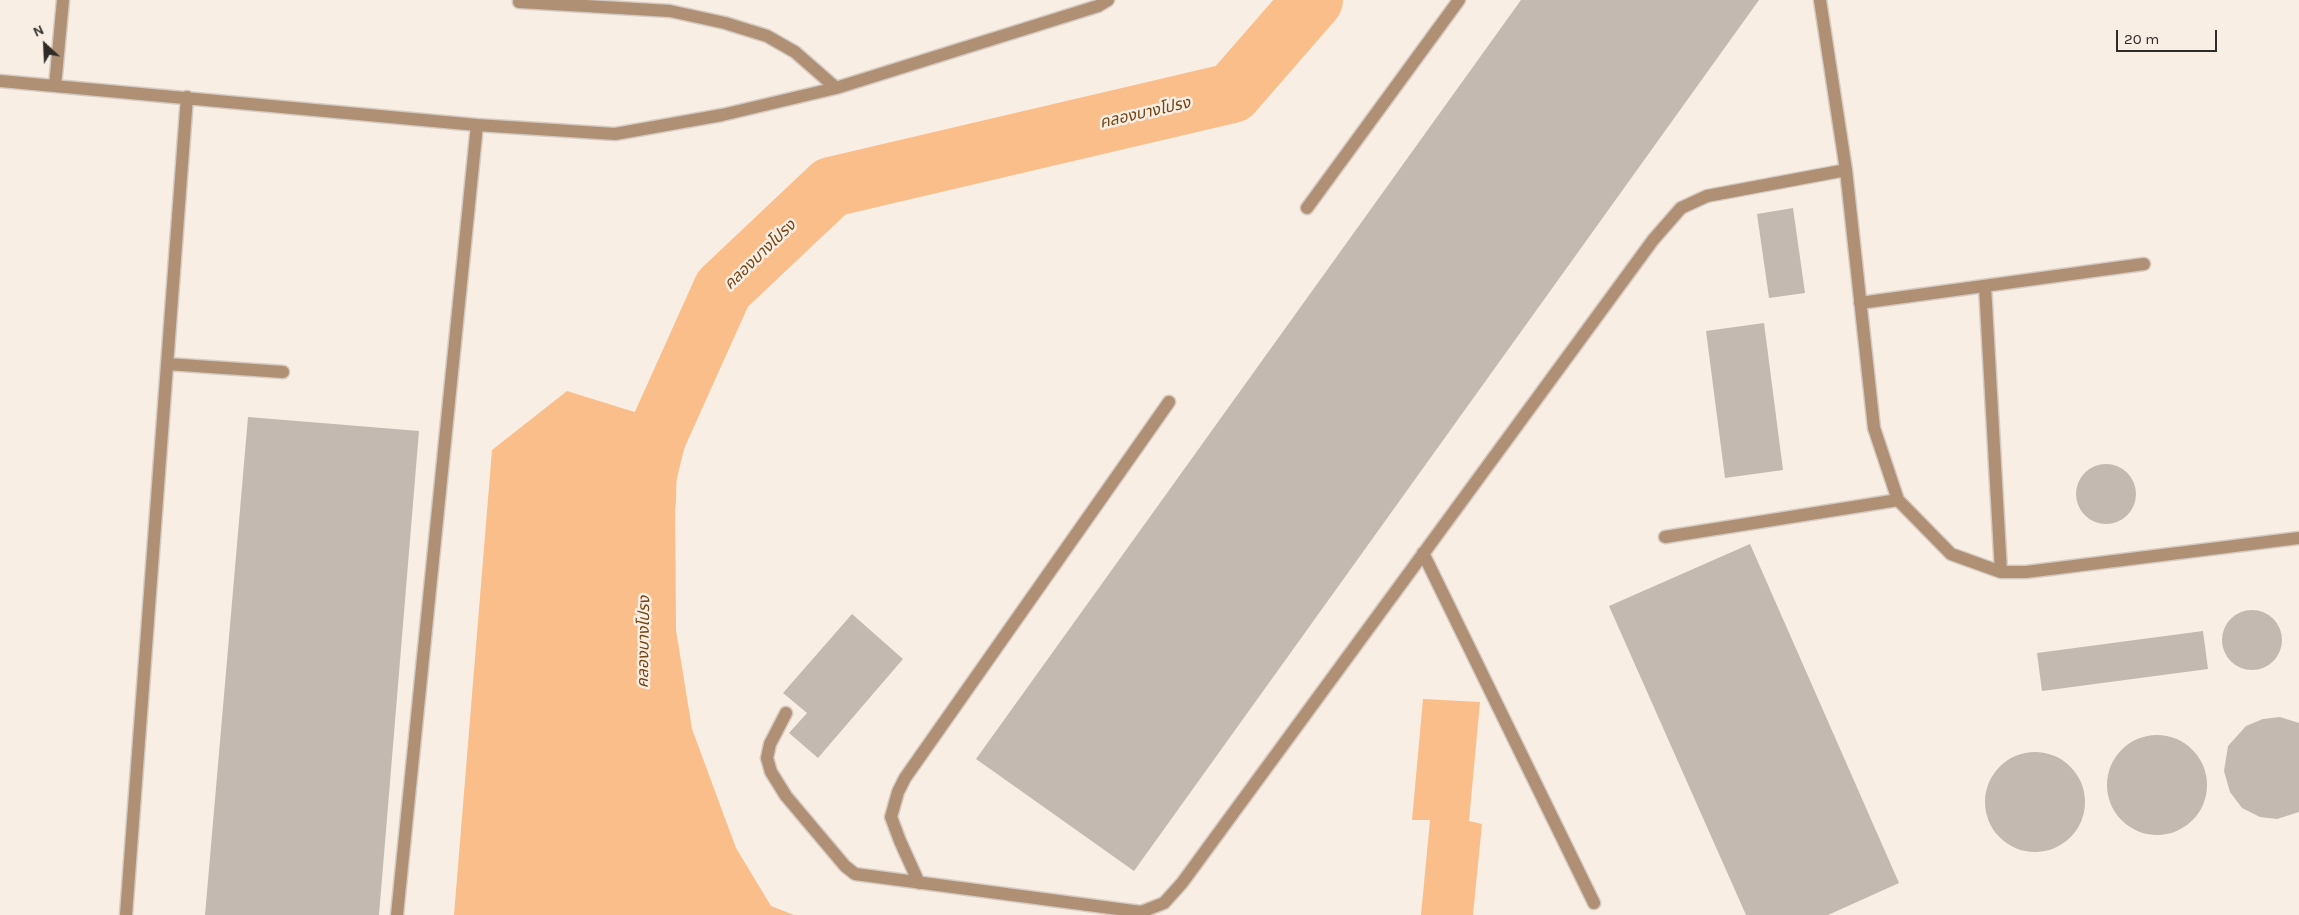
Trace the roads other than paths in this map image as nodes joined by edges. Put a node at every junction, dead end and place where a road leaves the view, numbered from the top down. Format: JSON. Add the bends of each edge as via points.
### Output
{"nodes":[{"id":1,"x":63,"y":0,"type":"edge"},
{"id":2,"x":1108,"y":0,"type":"edge"},
{"id":3,"x":1459,"y":0,"type":"edge"},
{"id":4,"x":1820,"y":0,"type":"edge"},
{"id":5,"x":519,"y":2,"type":"dead end"},
{"id":6,"x":0,"y":81,"type":"edge"},
{"id":7,"x":55,"y":86,"type":"junction"},
{"id":8,"x":836,"y":87,"type":"junction"},
{"id":9,"x":187,"y":98,"type":"junction"},
{"id":10,"x":477,"y":125,"type":"junction"},
{"id":11,"x":1846,"y":170,"type":"junction"},
{"id":12,"x":1306,"y":208,"type":"dead end"},
{"id":13,"x":2144,"y":264,"type":"dead end"},
{"id":14,"x":1985,"y":286,"type":"junction"},
{"id":15,"x":1860,"y":303,"type":"junction"},
{"id":16,"x":167,"y":364,"type":"junction"},
{"id":17,"x":283,"y":372,"type":"dead end"},
{"id":18,"x":1169,"y":402,"type":"dead end"},
{"id":19,"x":1898,"y":500,"type":"junction"},
{"id":20,"x":1665,"y":537,"type":"dead end"},
{"id":21,"x":2299,"y":538,"type":"edge"},
{"id":22,"x":1423,"y":554,"type":"junction"},
{"id":23,"x":2001,"y":572,"type":"junction"},
{"id":24,"x":786,"y":713,"type":"dead end"},
{"id":25,"x":919,"y":883,"type":"junction"},
{"id":26,"x":1594,"y":903,"type":"dead end"},
{"id":27,"x":126,"y":915,"type":"edge"},
{"id":28,"x":397,"y":915,"type":"edge"}],
"edges":[{"from":1,"to":7,"type":"lane"},
{"from":2,"to":8,"type":"lane","via":[[1098,6]]},
{"from":3,"to":12,"type":"lane"},
{"from":4,"to":11,"type":"lane"},
{"from":5,"to":8,"type":"lane","via":[[670,12],[725,23],[767,36],[795,52]]},
{"from":6,"to":7,"type":"lane"},
{"from":7,"to":9,"type":"lane"},
{"from":8,"to":10,"type":"lane","via":[[722,115],[615,134]]},
{"from":9,"to":10,"type":"lane"},
{"from":9,"to":16,"type":"lane"},
{"from":10,"to":28,"type":"lane"},
{"from":11,"to":15,"type":"lane"},
{"from":11,"to":22,"type":"lane","via":[[1707,196],[1681,208],[1652,240]]},
{"from":13,"to":14,"type":"lane"},
{"from":14,"to":15,"type":"lane"},
{"from":14,"to":23,"type":"lane"},
{"from":15,"to":19,"type":"lane","via":[[1874,428]]},
{"from":16,"to":17,"type":"lane"},
{"from":16,"to":27,"type":"lane"},
{"from":18,"to":25,"type":"lane","via":[[905,778],[891,817]]},
{"from":19,"to":20,"type":"lane"},
{"from":19,"to":23,"type":"lane","via":[[1951,554]]},
{"from":21,"to":23,"type":"lane","via":[[2026,572]]},
{"from":22,"to":25,"type":"lane","via":[[1182,883],[1164,903],[1141,912]]},
{"from":22,"to":26,"type":"lane"},
{"from":24,"to":25,"type":"lane","via":[[770,744],[767,758],[786,796],[855,874]]}]}
